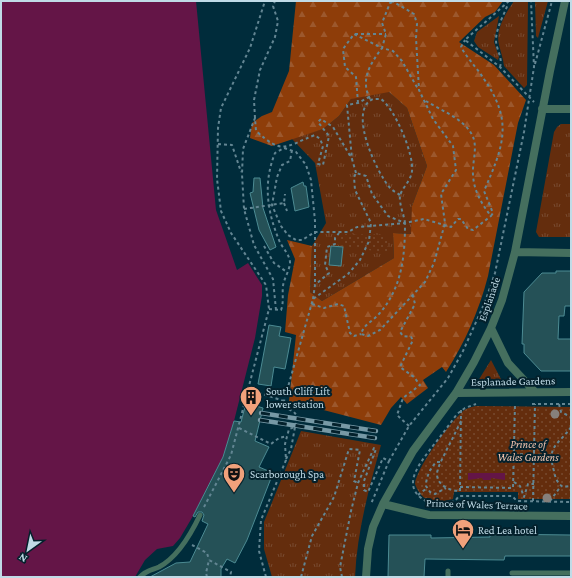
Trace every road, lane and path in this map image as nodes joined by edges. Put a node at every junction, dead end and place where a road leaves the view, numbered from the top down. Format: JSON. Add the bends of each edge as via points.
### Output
{"nodes":[{"id":1,"x":265,"y":1,"type":"edge"},
{"id":2,"x":275,"y":1,"type":"edge"},
{"id":3,"x":393,"y":1,"type":"edge"},
{"id":4,"x":509,"y":1,"type":"edge"},
{"id":5,"x":532,"y":1,"type":"edge"},
{"id":6,"x":552,"y":1,"type":"edge"},
{"id":7,"x":565,"y":1,"type":"edge"},
{"id":8,"x":354,"y":34,"type":"junction"},
{"id":9,"x":386,"y":34,"type":"junction"},
{"id":10,"x":465,"y":40,"type":"junction"},
{"id":11,"x":382,"y":48,"type":"junction"},
{"id":12,"x":500,"y":67,"type":"junction"},
{"id":13,"x":534,"y":67,"type":"junction"},
{"id":14,"x":419,"y":90,"type":"junction"},
{"id":15,"x":370,"y":98,"type":"junction"},
{"id":16,"x":530,"y":99,"type":"junction"},
{"id":17,"x":425,"y":101,"type":"junction"},
{"id":18,"x":358,"y":103,"type":"junction"},
{"id":19,"x":542,"y":109,"type":"junction"},
{"id":20,"x":571,"y":109,"type":"edge"},
{"id":21,"x":256,"y":118,"type":"junction"},
{"id":22,"x":218,"y":144,"type":"junction"},
{"id":23,"x":284,"y":148,"type":"junction"},
{"id":24,"x":292,"y":150,"type":"junction"},
{"id":25,"x":352,"y":159,"type":"junction"},
{"id":26,"x":356,"y":172,"type":"junction"},
{"id":27,"x":242,"y":174,"type":"junction"},
{"id":28,"x":285,"y":194,"type":"dead end"},
{"id":29,"x":400,"y":195,"type":"junction"},
{"id":30,"x":284,"y":202,"type":"junction"},
{"id":31,"x":268,"y":205,"type":"junction"},
{"id":32,"x":272,"y":205,"type":"junction"},
{"id":33,"x":244,"y":209,"type":"junction"},
{"id":34,"x":287,"y":211,"type":"dead end"},
{"id":35,"x":491,"y":216,"type":"junction"},
{"id":36,"x":405,"y":223,"type":"junction"},
{"id":37,"x":445,"y":224,"type":"junction"},
{"id":38,"x":370,"y":227,"type":"junction"},
{"id":39,"x":315,"y":232,"type":"junction"},
{"id":40,"x":340,"y":232,"type":"junction"},
{"id":41,"x":264,"y":246,"type":"dead end"},
{"id":42,"x":515,"y":252,"type":"junction"},
{"id":43,"x":571,"y":253,"type":"edge"},
{"id":44,"x":287,"y":272,"type":"junction"},
{"id":45,"x":315,"y":285,"type":"junction"},
{"id":46,"x":413,"y":296,"type":"junction"},
{"id":47,"x":313,"y":299,"type":"junction"},
{"id":48,"x":312,"y":304,"type":"junction"},
{"id":49,"x":269,"y":309,"type":"junction"},
{"id":50,"x":276,"y":310,"type":"junction"},
{"id":51,"x":491,"y":328,"type":"junction"},
{"id":52,"x":361,"y":334,"type":"junction"},
{"id":53,"x":247,"y":388,"type":"junction"},
{"id":54,"x":534,"y":391,"type":"junction"},
{"id":55,"x":571,"y":392,"type":"edge"},
{"id":56,"x":456,"y":393,"type":"junction"},
{"id":57,"x":284,"y":401,"type":"junction"},
{"id":58,"x":481,"y":404,"type":"dead end"},
{"id":59,"x":508,"y":404,"type":"dead end"},
{"id":60,"x":515,"y":404,"type":"junction"},
{"id":61,"x":521,"y":404,"type":"dead end"},
{"id":62,"x":528,"y":404,"type":"dead end"},
{"id":63,"x":535,"y":404,"type":"junction"},
{"id":64,"x":558,"y":404,"type":"junction"},
{"id":65,"x":571,"y":404,"type":"edge"},
{"id":66,"x":461,"y":410,"type":"junction"},
{"id":67,"x":571,"y":417,"type":"edge"},
{"id":68,"x":461,"y":422,"type":"junction"},
{"id":69,"x":409,"y":426,"type":"junction"},
{"id":70,"x":295,"y":427,"type":"junction"},
{"id":71,"x":571,"y":427,"type":"edge"},
{"id":72,"x":239,"y":428,"type":"junction"},
{"id":73,"x":287,"y":436,"type":"junction"},
{"id":74,"x":514,"y":454,"type":"junction"},
{"id":75,"x":534,"y":455,"type":"junction"},
{"id":76,"x":551,"y":455,"type":"junction"},
{"id":77,"x":286,"y":460,"type":"junction"},
{"id":78,"x":389,"y":461,"type":"junction"},
{"id":79,"x":441,"y":462,"type":"junction"},
{"id":80,"x":358,"y":482,"type":"junction"},
{"id":81,"x":514,"y":482,"type":"junction"},
{"id":82,"x":534,"y":484,"type":"junction"},
{"id":83,"x":561,"y":486,"type":"junction"},
{"id":84,"x":571,"y":486,"type":"edge"},
{"id":85,"x":460,"y":487,"type":"junction"},
{"id":86,"x":427,"y":488,"type":"junction"},
{"id":87,"x":446,"y":488,"type":"junction"},
{"id":88,"x":418,"y":495,"type":"junction"},
{"id":89,"x":372,"y":499,"type":"dead end"},
{"id":90,"x":534,"y":501,"type":"junction"},
{"id":91,"x":550,"y":501,"type":"junction"},
{"id":92,"x":571,"y":502,"type":"edge"},
{"id":93,"x":383,"y":504,"type":"junction"},
{"id":94,"x":438,"y":505,"type":"dead end"},
{"id":95,"x":444,"y":505,"type":"dead end"},
{"id":96,"x":200,"y":515,"type":"joint"},
{"id":97,"x":571,"y":516,"type":"edge"},
{"id":98,"x":191,"y":545,"type":"dead end"},
{"id":99,"x":209,"y":560,"type":"junction"},
{"id":100,"x":448,"y":571,"type":"dead end"},
{"id":101,"x":512,"y":573,"type":"dead end"},
{"id":102,"x":571,"y":573,"type":"edge"},
{"id":103,"x":140,"y":577,"type":"edge"},
{"id":104,"x":207,"y":577,"type":"edge"},
{"id":105,"x":230,"y":577,"type":"edge"},
{"id":106,"x":266,"y":577,"type":"edge"},
{"id":107,"x":301,"y":577,"type":"edge"},
{"id":108,"x":342,"y":577,"type":"edge"},
{"id":109,"x":366,"y":577,"type":"edge"},
{"id":110,"x":448,"y":577,"type":"edge"}],
"edges":[{"from":1,"to":22,"type":"path","via":[[250,48],[222,108]]},
{"from":2,"to":21,"type":"path","via":[[273,6],[278,21],[275,37],[260,70],[254,100]]},
{"from":3,"to":9,"type":"path","via":[[382,23]]},
{"from":3,"to":14,"type":"path","via":[[414,14],[417,24]]},
{"from":4,"to":10,"type":"path"},
{"from":4,"to":12,"type":"path","via":[[496,36],[496,45],[502,59]]},
{"from":5,"to":13,"type":"path"},
{"from":6,"to":13,"type":"path"},
{"from":7,"to":19,"type":"street","name":"Esplanade"},
{"from":8,"to":9,"type":"path"},
{"from":8,"to":11,"type":"path"},
{"from":8,"to":18,"type":"path","via":[[343,49],[344,68],[356,77]]},
{"from":9,"to":11,"type":"path"},
{"from":10,"to":12,"type":"path"},
{"from":10,"to":35,"type":"path","via":[[461,47],[492,90],[503,127],[500,154],[484,191],[493,214]]},
{"from":11,"to":14,"type":"path","via":[[393,51],[402,61]]},
{"from":11,"to":15,"type":"path","via":[[367,73],[365,86]]},
{"from":12,"to":16,"type":"path"},
{"from":13,"to":16,"type":"path"},
{"from":14,"to":17,"type":"path"},
{"from":15,"to":18,"type":"path"},
{"from":15,"to":29,"type":"path","via":[[362,112],[368,144],[381,175],[390,188]]},
{"from":15,"to":29,"type":"path","via":[[381,99],[389,107],[409,152],[412,173]]},
{"from":16,"to":19,"type":"path"},
{"from":16,"to":69,"type":"path","via":[[500,250],[485,302],[464,351],[448,378]]},
{"from":17,"to":35,"type":"path","via":[[460,122],[472,133],[475,151],[473,176],[478,200]]},
{"from":17,"to":37,"type":"path","via":[[433,120],[453,146],[456,170],[442,194]]},
{"from":18,"to":25,"type":"path","via":[[347,105]]},
{"from":19,"to":20,"type":"street"},
{"from":19,"to":42,"type":"street","name":"Esplanade"},
{"from":21,"to":23,"type":"path","via":[[256,131],[271,144]]},
{"from":21,"to":27,"type":"path","via":[[243,149]]},
{"from":22,"to":27,"type":"path","via":[[232,145]]},
{"from":22,"to":49,"type":"path","via":[[217,179],[221,211],[231,233],[266,285]]},
{"from":23,"to":24,"type":"path"},
{"from":23,"to":25,"type":"path","via":[[315,136],[320,139],[323,146],[318,164],[323,165],[329,136],[318,122],[321,119],[334,127]]},
{"from":23,"to":31,"type":"path","via":[[275,153],[270,166]]},
{"from":24,"to":32,"type":"path","via":[[290,161],[282,165],[277,178]]},
{"from":24,"to":39,"type":"path","via":[[306,165],[311,180]]},
{"from":25,"to":26,"type":"path"},
{"from":26,"to":36,"type":"path","via":[[366,176],[372,194],[388,216]]},
{"from":26,"to":38,"type":"path","via":[[355,190],[371,223]]},
{"from":27,"to":33,"type":"path"},
{"from":28,"to":30,"type":"path"},
{"from":29,"to":36,"type":"path"},
{"from":30,"to":32,"type":"path"},
{"from":30,"to":34,"type":"path"},
{"from":31,"to":32,"type":"path"},
{"from":31,"to":33,"type":"path"},
{"from":31,"to":44,"type":"path","via":[[280,242],[289,255]]},
{"from":32,"to":39,"type":"path","via":[[288,235],[296,240],[302,240]]},
{"from":33,"to":50,"type":"path","via":[[254,245],[273,279]]},
{"from":35,"to":37,"type":"path","via":[[473,230],[468,229],[458,219],[451,227]]},
{"from":36,"to":37,"type":"path","via":[[424,219]]},
{"from":36,"to":38,"type":"path"},
{"from":36,"to":52,"type":"path","via":[[405,256],[393,292],[379,314],[363,328]]},
{"from":37,"to":46,"type":"path","via":[[434,263],[425,282]]},
{"from":38,"to":40,"type":"path","via":[[357,227],[348,232]]},
{"from":38,"to":47,"type":"path","via":[[368,241],[360,260],[348,274]]},
{"from":39,"to":40,"type":"path"},
{"from":39,"to":45,"type":"path"},
{"from":40,"to":45,"type":"path","via":[[335,238],[335,244],[326,247],[325,265],[329,273]]},
{"from":41,"to":44,"type":"path","via":[[274,263]]},
{"from":42,"to":43,"type":"street"},
{"from":42,"to":51,"type":"street","name":"Esplanade","via":[[502,300]]},
{"from":44,"to":50,"type":"path","via":[[283,285],[282,307],[281,310]]},
{"from":45,"to":47,"type":"path"},
{"from":46,"to":52,"type":"path","via":[[380,330],[368,336]]},
{"from":46,"to":69,"type":"path","via":[[415,304],[400,332],[413,340],[400,367],[420,385],[403,398],[397,415]]},
{"from":47,"to":48,"type":"path"},
{"from":48,"to":52,"type":"path","via":[[324,308],[338,304],[344,306],[350,333],[354,336]]},
{"from":48,"to":57,"type":"path"},
{"from":49,"to":50,"type":"path"},
{"from":49,"to":53,"type":"path"},
{"from":51,"to":54,"type":"street","via":[[508,363]]},
{"from":51,"to":56,"type":"street","name":"Esplanade"},
{"from":53,"to":57,"type":"path"},
{"from":53,"to":72,"type":"path"},
{"from":54,"to":55,"type":"street","name":"Esplanade Gardens"},
{"from":54,"to":56,"type":"street","name":"Esplanade Gardens"},
{"from":56,"to":93,"type":"street","name":"Esplanade","via":[[413,451]]},
{"from":57,"to":70,"type":"path","via":[[285,407],[297,416]]},
{"from":58,"to":66,"type":"path"},
{"from":59,"to":60,"type":"path"},
{"from":60,"to":61,"type":"path"},
{"from":60,"to":74,"type":"path"},
{"from":62,"to":63,"type":"path"},
{"from":63,"to":64,"type":"path"},
{"from":63,"to":75,"type":"path"},
{"from":64,"to":65,"type":"path"},
{"from":64,"to":67,"type":"path","via":[[561,412]]},
{"from":66,"to":68,"type":"path"},
{"from":66,"to":88,"type":"path","via":[[414,473],[413,487]]},
{"from":68,"to":79,"type":"path"},
{"from":68,"to":85,"type":"path"},
{"from":69,"to":78,"type":"path"},
{"from":70,"to":73,"type":"path","via":[[289,429]]},
{"from":70,"to":77,"type":"path"},
{"from":71,"to":76,"type":"path","via":[[553,448]]},
{"from":72,"to":73,"type":"path","via":[[271,444]]},
{"from":72,"to":96,"type":"path","via":[[231,456]]},
{"from":73,"to":77,"type":"path"},
{"from":74,"to":75,"type":"path"},
{"from":74,"to":81,"type":"path"},
{"from":75,"to":76,"type":"path"},
{"from":75,"to":82,"type":"path"},
{"from":76,"to":83,"type":"path","via":[[554,472]]},
{"from":77,"to":106,"type":"path","via":[[261,520],[259,552]]},
{"from":78,"to":80,"type":"path","via":[[383,458],[368,492],[364,490],[364,481],[374,448]]},
{"from":78,"to":89,"type":"path"},
{"from":79,"to":86,"type":"path","via":[[436,462],[429,473]]},
{"from":79,"to":87,"type":"path","via":[[437,476]]},
{"from":80,"to":107,"type":"path","via":[[354,481],[360,450],[349,449],[334,497],[312,536]]},
{"from":80,"to":108,"type":"path","via":[[343,549],[340,567]]},
{"from":81,"to":82,"type":"path","via":[[520,486],[524,497],[528,484]]},
{"from":81,"to":85,"type":"path","via":[[513,488]]},
{"from":82,"to":90,"type":"path"},
{"from":83,"to":84,"type":"path"},
{"from":83,"to":91,"type":"path"},
{"from":85,"to":87,"type":"path","via":[[460,491]]},
{"from":86,"to":87,"type":"path","via":[[435,494]]},
{"from":86,"to":88,"type":"path"},
{"from":88,"to":94,"type":"path"},
{"from":90,"to":91,"type":"path"},
{"from":90,"to":95,"type":"path","via":[[517,501],[512,496],[459,496],[455,501]]},
{"from":91,"to":92,"type":"path"},
{"from":93,"to":97,"type":"street","name":"Prince of Wales Terrace","via":[[429,515]]},
{"from":93,"to":109,"type":"street","name":"Esplanade","via":[[368,549]]},
{"from":96,"to":103,"type":"lane","via":[[176,552],[160,566]]},
{"from":98,"to":99,"type":"path","via":[[208,553]]},
{"from":99,"to":104,"type":"path"},
{"from":99,"to":105,"type":"path","via":[[231,572]]},
{"from":100,"to":110,"type":"lane"},
{"from":101,"to":102,"type":"lane"}]}
